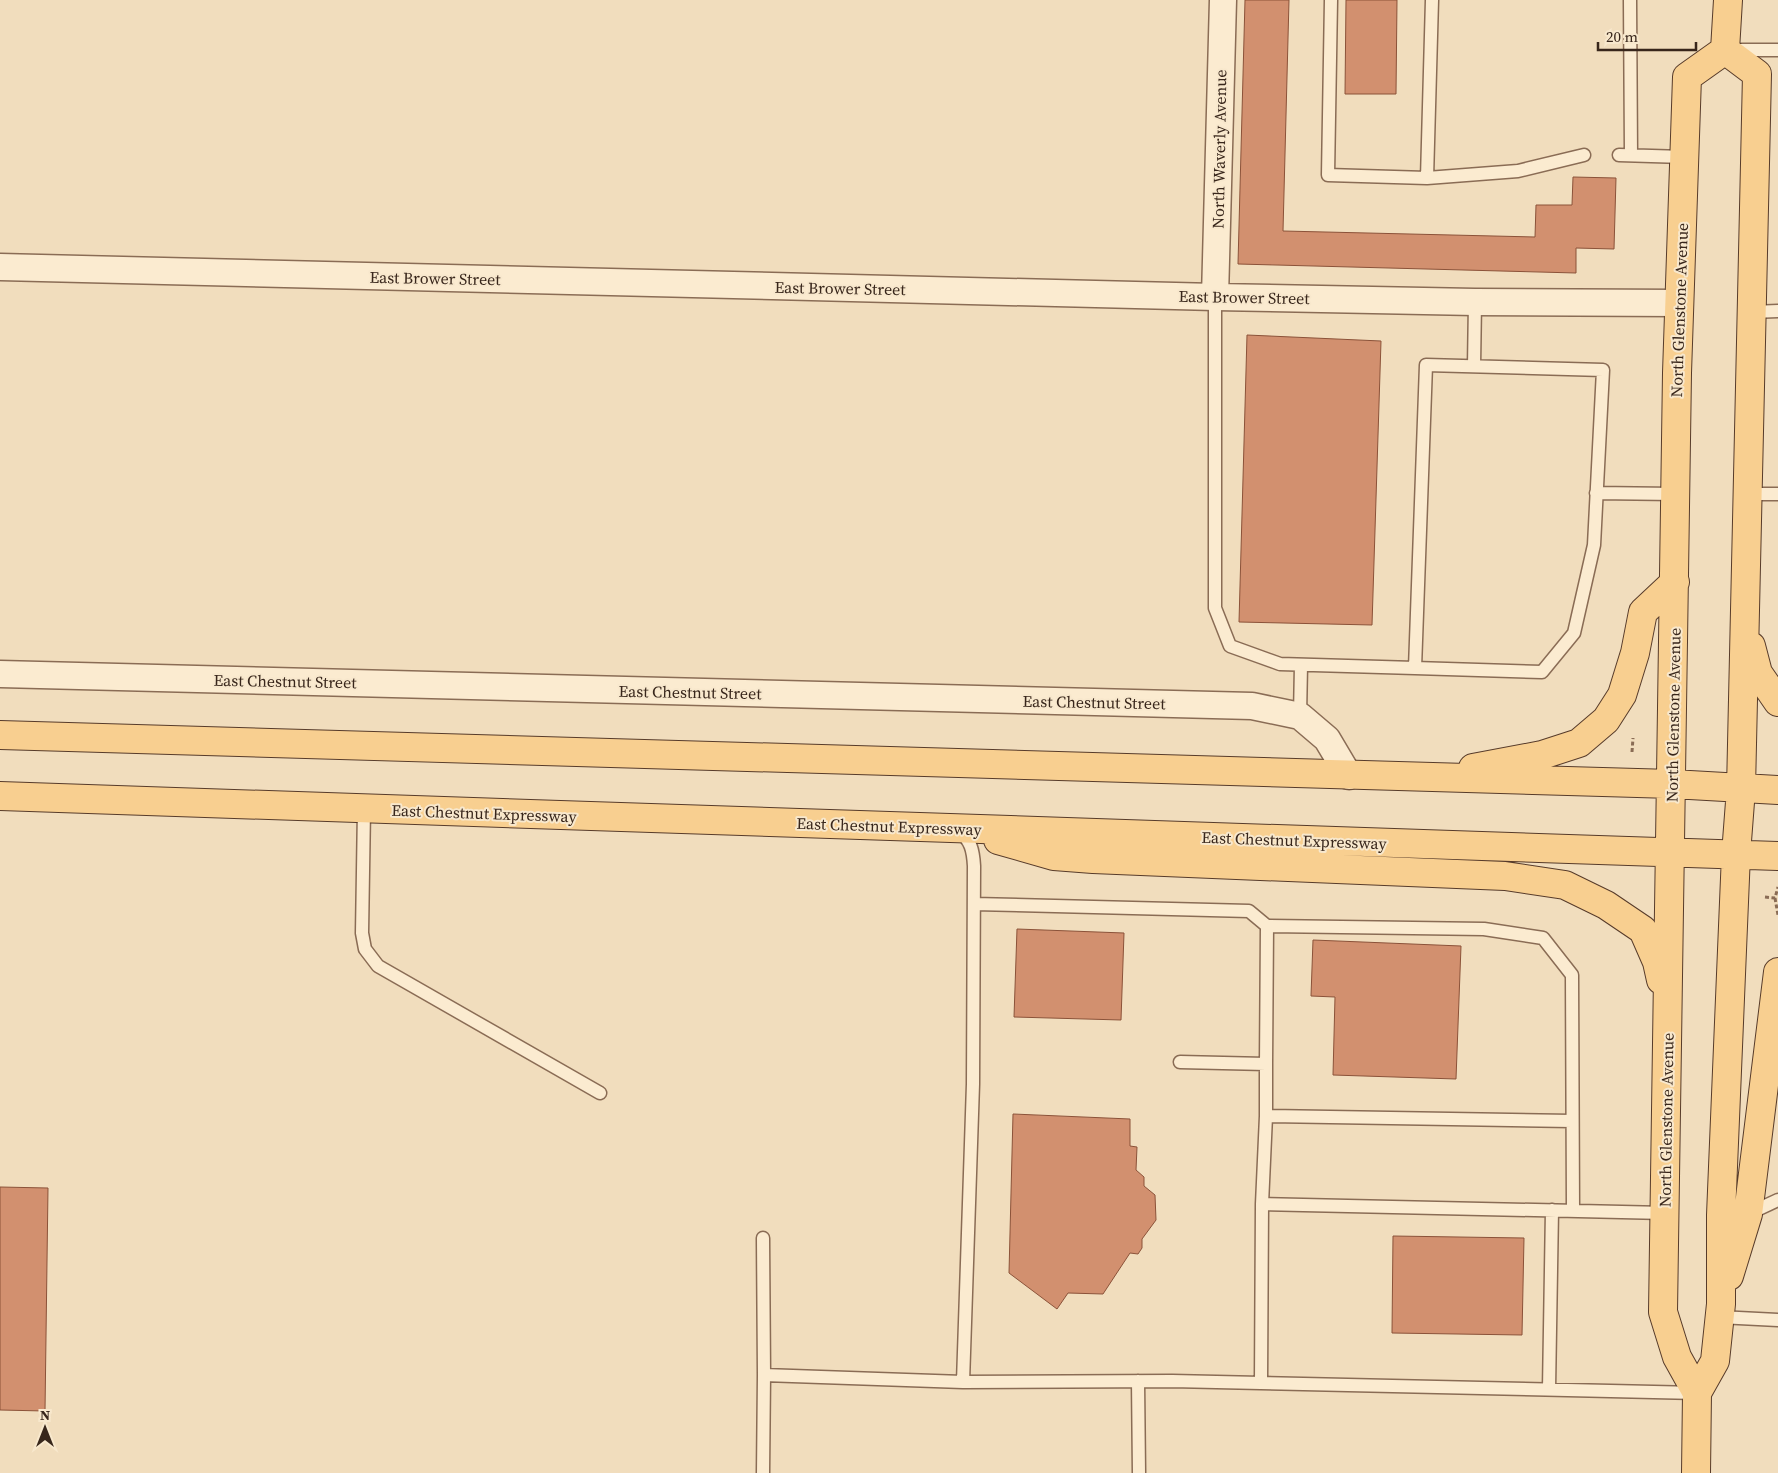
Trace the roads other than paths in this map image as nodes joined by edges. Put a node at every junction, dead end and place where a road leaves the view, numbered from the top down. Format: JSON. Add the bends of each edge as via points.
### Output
{"nodes":[{"id":1,"x":1223,"y":0,"type":"edge"},
{"id":2,"x":1330,"y":0,"type":"edge"},
{"id":3,"x":1432,"y":0,"type":"edge"},
{"id":4,"x":1630,"y":0,"type":"edge"},
{"id":5,"x":1728,"y":0,"type":"edge"},
{"id":6,"x":1725,"y":50,"type":"junction"},
{"id":7,"x":1778,"y":50,"type":"edge"},
{"id":8,"x":1584,"y":155,"type":"dead end"},
{"id":9,"x":1684,"y":157,"type":"junction"},
{"id":10,"x":1428,"y":178,"type":"junction"},
{"id":11,"x":0,"y":267,"type":"edge"},
{"id":12,"x":1215,"y":297,"type":"junction"},
{"id":13,"x":1475,"y":302,"type":"junction"},
{"id":14,"x":1679,"y":303,"type":"junction"},
{"id":15,"x":1765,"y":311,"type":"edge"},
{"id":16,"x":1474,"y":366,"type":"junction"},
{"id":17,"x":1596,"y":493,"type":"junction"},
{"id":18,"x":1675,"y":494,"type":"junction"},
{"id":19,"x":1749,"y":494,"type":"junction"},
{"id":20,"x":1778,"y":494,"type":"edge"},
{"id":21,"x":1674,"y":582,"type":"junction"},
{"id":22,"x":1746,"y":623,"type":"junction"},
{"id":23,"x":1301,"y":665,"type":"junction"},
{"id":24,"x":1415,"y":668,"type":"junction"},
{"id":25,"x":0,"y":674,"type":"edge"},
{"id":26,"x":1778,"y":702,"type":"edge"},
{"id":27,"x":1300,"y":716,"type":"junction"},
{"id":28,"x":0,"y":735,"type":"edge"},
{"id":29,"x":1348,"y":776,"type":"junction"},
{"id":30,"x":1422,"y":778,"type":"junction"},
{"id":31,"x":1672,"y":784,"type":"junction"},
{"id":32,"x":1741,"y":789,"type":"junction"},
{"id":33,"x":1778,"y":790,"type":"edge"},
{"id":34,"x":0,"y":796,"type":"edge"},
{"id":35,"x":364,"y":809,"type":"junction"},
{"id":36,"x":958,"y":829,"type":"junction"},
{"id":37,"x":1670,"y":852,"type":"junction"},
{"id":38,"x":1736,"y":854,"type":"junction"},
{"id":39,"x":1778,"y":856,"type":"edge"},
{"id":40,"x":974,"y":904,"type":"junction"},
{"id":41,"x":1267,"y":926,"type":"junction"},
{"id":42,"x":1778,"y":972,"type":"edge"},
{"id":43,"x":1668,"y":1016,"type":"junction"},
{"id":44,"x":1180,"y":1062,"type":"dead end"},
{"id":45,"x":1266,"y":1064,"type":"junction"},
{"id":46,"x":600,"y":1093,"type":"dead end"},
{"id":47,"x":1266,"y":1116,"type":"junction"},
{"id":48,"x":1572,"y":1121,"type":"junction"},
{"id":49,"x":1778,"y":1200,"type":"edge"},
{"id":50,"x":1262,"y":1204,"type":"junction"},
{"id":51,"x":1552,"y":1210,"type":"junction"},
{"id":52,"x":1573,"y":1210,"type":"junction"},
{"id":53,"x":1665,"y":1212,"type":"junction"},
{"id":54,"x":1734,"y":1214,"type":"junction"},
{"id":55,"x":763,"y":1238,"type":"dead end"},
{"id":56,"x":1720,"y":1311,"type":"junction"},
{"id":57,"x":1778,"y":1320,"type":"edge"},
{"id":58,"x":764,"y":1375,"type":"junction"},
{"id":59,"x":1138,"y":1381,"type":"junction"},
{"id":60,"x":963,"y":1382,"type":"junction"},
{"id":61,"x":1261,"y":1383,"type":"junction"},
{"id":62,"x":1549,"y":1389,"type":"junction"},
{"id":63,"x":1697,"y":1393,"type":"junction"},
{"id":64,"x":763,"y":1473,"type":"edge"},
{"id":65,"x":1139,"y":1473,"type":"edge"},
{"id":66,"x":1696,"y":1473,"type":"edge"}],
"edges":[{"from":1,"to":12,"type":"street","name":"North Waverly Avenue"},
{"from":2,"to":10,"type":"lane","via":[[1328,175]]},
{"from":3,"to":10,"type":"lane"},
{"from":4,"to":9,"type":"lane","via":[[1625,154]]},
{"from":5,"to":6,"type":"main road"},
{"from":6,"to":7,"type":"lane"},
{"from":6,"to":9,"type":"main road","name":"North Glenstone Avenue","via":[[1687,76]]},
{"from":6,"to":15,"type":"main road","via":[[1757,74]]},
{"from":8,"to":10,"type":"lane","via":[[1518,172]]},
{"from":9,"to":14,"type":"main road","name":"North Glenstone Avenue"},
{"from":11,"to":12,"type":"street","name":"East Brower Street"},
{"from":12,"to":13,"type":"street","name":"East Brower Street"},
{"from":12,"to":23,"type":"lane","via":[[1215,608],[1230,646],[1280,664]]},
{"from":13,"to":14,"type":"street","name":"East Brower Street"},
{"from":13,"to":16,"type":"lane"},
{"from":14,"to":18,"type":"main road","name":"North Glenstone Avenue"},
{"from":15,"to":19,"type":"main road"},
{"from":16,"to":17,"type":"lane","via":[[1602,370]]},
{"from":16,"to":24,"type":"lane","via":[[1426,365]]},
{"from":17,"to":18,"type":"lane"},
{"from":17,"to":24,"type":"lane","via":[[1594,545],[1574,633],[1542,672]]},
{"from":18,"to":21,"type":"main road","name":"North Glenstone Avenue"},
{"from":19,"to":20,"type":"lane"},
{"from":19,"to":22,"type":"main road"},
{"from":21,"to":30,"type":"main road","via":[[1643,612],[1635,654],[1622,695],[1606,720],[1579,744],[1542,755]]},
{"from":21,"to":31,"type":"main road","name":"North Glenstone Avenue"},
{"from":22,"to":26,"type":"main road","via":[[1758,673]]},
{"from":22,"to":32,"type":"main road"},
{"from":23,"to":24,"type":"lane"},
{"from":23,"to":27,"type":"lane"},
{"from":25,"to":27,"type":"street","name":"East Chestnut Street","via":[[1252,706]]},
{"from":27,"to":29,"type":"street","name":"East Chestnut Street","via":[[1327,739]]},
{"from":28,"to":29,"type":"main road"},
{"from":29,"to":30,"type":"main road"},
{"from":30,"to":31,"type":"main road"},
{"from":31,"to":32,"type":"main road"},
{"from":31,"to":37,"type":"main road","name":"North Glenstone Avenue"},
{"from":32,"to":33,"type":"main road"},
{"from":32,"to":38,"type":"main road"},
{"from":34,"to":35,"type":"main road","name":"East Chestnut Expressway"},
{"from":35,"to":36,"type":"main road","name":"East Chestnut Expressway"},
{"from":35,"to":46,"type":"lane","via":[[362,933],[365,949],[378,966]]},
{"from":36,"to":37,"type":"main road","name":"East Chestnut Expressway"},
{"from":36,"to":40,"type":"lane","via":[[969,840],[973,854]]},
{"from":36,"to":43,"type":"main road","via":[[1054,856],[1505,876],[1565,885],[1606,905],[1643,930],[1657,962]]},
{"from":37,"to":38,"type":"main road","name":"East Chestnut Expressway"},
{"from":37,"to":43,"type":"main road","name":"North Glenstone Avenue"},
{"from":38,"to":39,"type":"main road","name":"East Chestnut Expressway"},
{"from":38,"to":54,"type":"main road"},
{"from":40,"to":41,"type":"lane","via":[[1249,911]]},
{"from":40,"to":60,"type":"lane","via":[[973,1084]]},
{"from":41,"to":45,"type":"lane"},
{"from":41,"to":48,"type":"lane","via":[[1484,930],[1543,938],[1572,975]]},
{"from":42,"to":54,"type":"main road"},
{"from":43,"to":53,"type":"main road","name":"North Glenstone Avenue"},
{"from":44,"to":45,"type":"lane"},
{"from":45,"to":47,"type":"lane"},
{"from":47,"to":48,"type":"lane"},
{"from":47,"to":50,"type":"lane"},
{"from":48,"to":52,"type":"lane"},
{"from":49,"to":54,"type":"lane"},
{"from":50,"to":51,"type":"lane"},
{"from":50,"to":61,"type":"lane"},
{"from":51,"to":52,"type":"lane"},
{"from":51,"to":62,"type":"lane"},
{"from":52,"to":53,"type":"lane"},
{"from":53,"to":63,"type":"main road","name":"North Glenstone Avenue","via":[[1663,1312],[1677,1357]]},
{"from":54,"to":56,"type":"main road","name":"North Glenstone Avenue"},
{"from":55,"to":58,"type":"lane"},
{"from":56,"to":57,"type":"lane"},
{"from":56,"to":63,"type":"main road","name":"North Glenstone Avenue","via":[[1715,1361]]},
{"from":58,"to":60,"type":"lane"},
{"from":58,"to":64,"type":"lane"},
{"from":59,"to":60,"type":"lane"},
{"from":59,"to":61,"type":"lane"},
{"from":59,"to":65,"type":"lane"},
{"from":61,"to":62,"type":"lane"},
{"from":62,"to":63,"type":"lane"},
{"from":63,"to":66,"type":"main road","name":"North Glenstone Avenue"}]}
